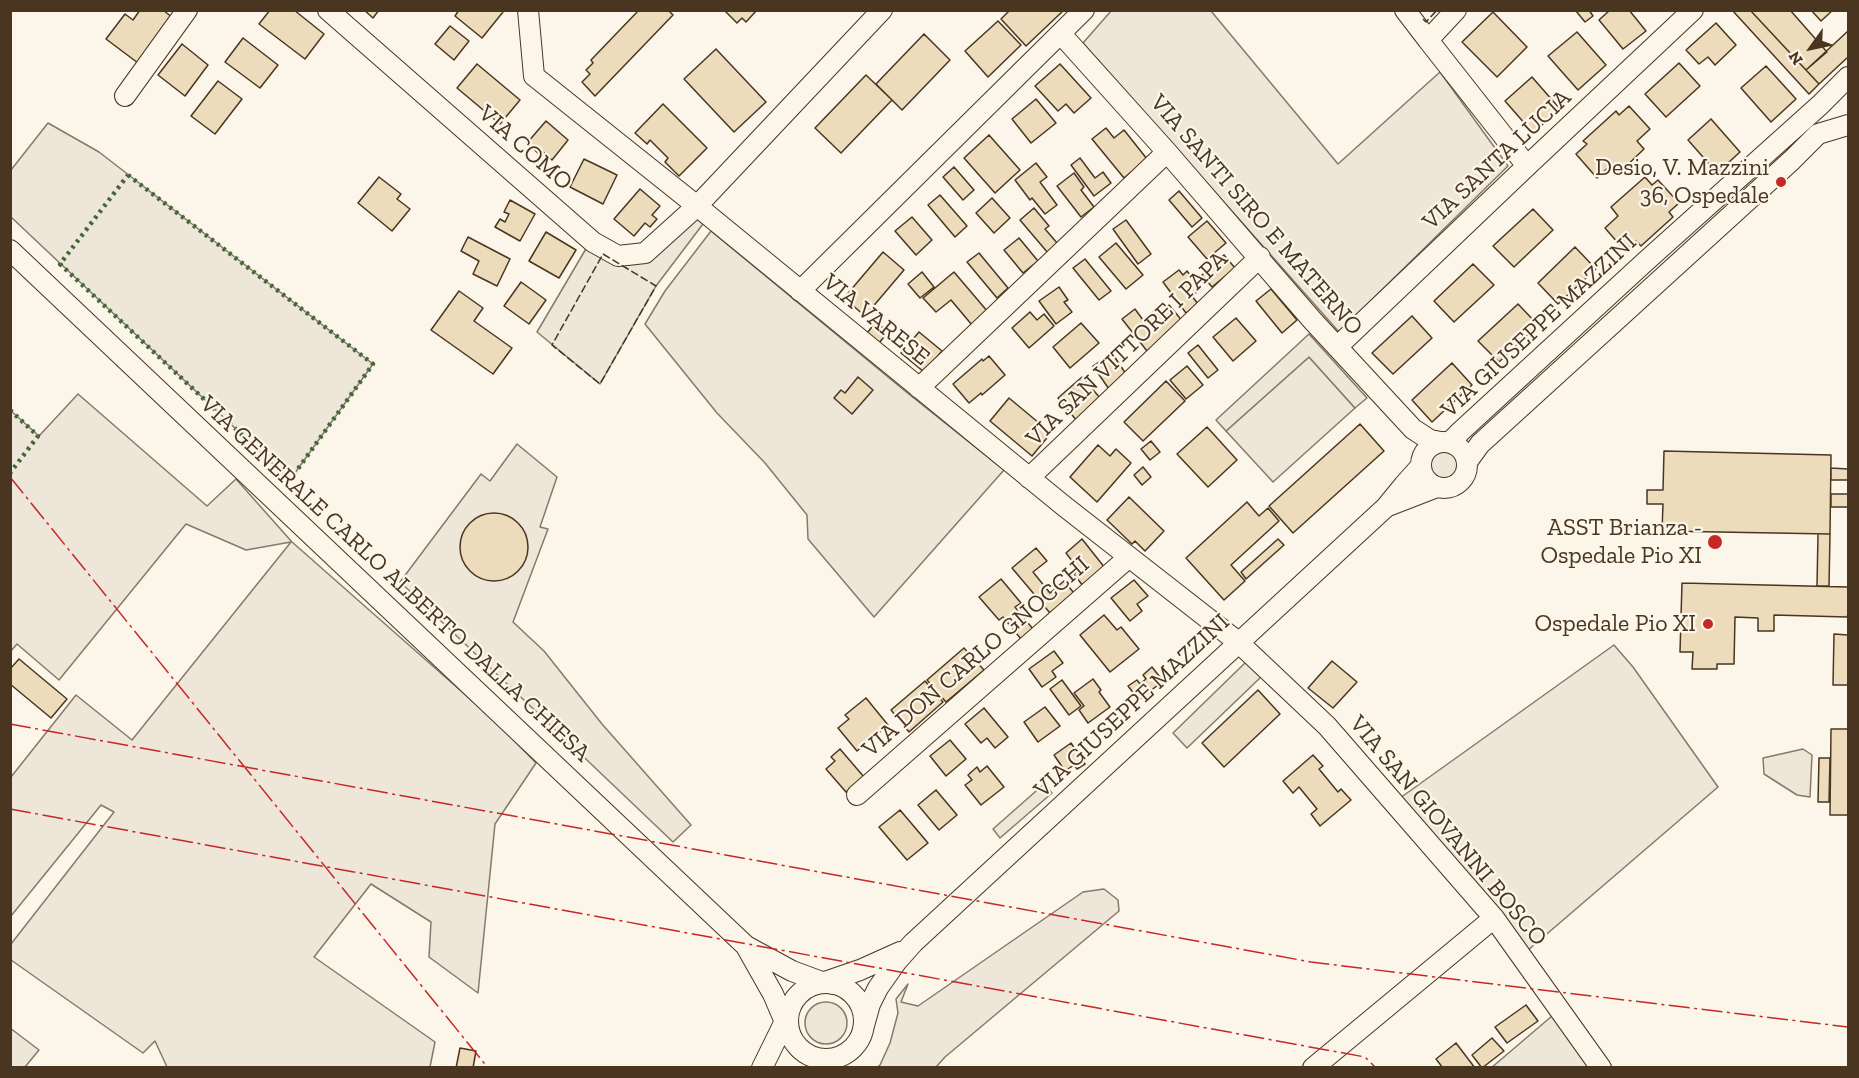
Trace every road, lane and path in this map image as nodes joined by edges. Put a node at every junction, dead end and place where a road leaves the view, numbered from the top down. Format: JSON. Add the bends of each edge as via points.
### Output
{"nodes":[{"id":1,"x":187,"y":10,"type":"edge"},
{"id":2,"x":328,"y":10,"type":"edge"},
{"id":3,"x":528,"y":10,"type":"edge"},
{"id":4,"x":882,"y":10,"type":"edge"},
{"id":5,"x":1084,"y":10,"type":"edge"},
{"id":6,"x":1405,"y":10,"type":"edge"},
{"id":7,"x":1456,"y":10,"type":"edge"},
{"id":8,"x":1694,"y":10,"type":"edge"},
{"id":9,"x":1061,"y":34,"type":"junction"},
{"id":10,"x":1428,"y":40,"type":"junction"},
{"id":11,"x":1848,"y":77,"type":"edge"},
{"id":12,"x":125,"y":96,"type":"dead end"},
{"id":13,"x":1848,"y":125,"type":"edge"},
{"id":14,"x":1167,"y":152,"type":"junction"},
{"id":15,"x":1527,"y":166,"type":"junction"},
{"id":16,"x":697,"y":206,"type":"junction"},
{"id":17,"x":10,"y":249,"type":"edge"},
{"id":18,"x":1260,"y":257,"type":"junction"},
{"id":19,"x":800,"y":291,"type":"junction"},
{"id":20,"x":1338,"y":347,"type":"junction"},
{"id":21,"x":919,"y":388,"type":"junction"},
{"id":22,"x":1413,"y":429,"type":"junction"},
{"id":23,"x":1446,"y":442,"type":"junction"},
{"id":24,"x":1467,"y":462,"type":"junction"},
{"id":25,"x":1421,"y":463,"type":"junction"},
{"id":26,"x":1029,"y":478,"type":"junction"},
{"id":27,"x":1437,"y":487,"type":"junction"},
{"id":28,"x":1386,"y":507,"type":"junction"},
{"id":29,"x":1128,"y":558,"type":"junction"},
{"id":30,"x":1238,"y":642,"type":"junction"},
{"id":31,"x":857,"y":795,"type":"dead end"},
{"id":32,"x":1494,"y":918,"type":"junction"},
{"id":33,"x":913,"y":943,"type":"junction"},
{"id":34,"x":746,"y":946,"type":"junction"},
{"id":35,"x":824,"y":984,"type":"junction"},
{"id":36,"x":789,"y":1023,"type":"junction"},
{"id":37,"x":863,"y":1029,"type":"junction"},
{"id":38,"x":835,"y":1058,"type":"junction"},
{"id":39,"x":762,"y":1068,"type":"edge"},
{"id":40,"x":800,"y":1068,"type":"edge"},
{"id":41,"x":1313,"y":1068,"type":"edge"},
{"id":42,"x":1601,"y":1068,"type":"edge"}],
"edges":[{"from":1,"to":12,"type":"street"},
{"from":2,"to":16,"type":"street","name":"VIA COMO","via":[[593,242],[618,256],[645,253]]},
{"from":3,"to":16,"type":"street","name":"VIA VARESE","via":[[534,76]]},
{"from":4,"to":16,"type":"street","name":"VIA COMO"},
{"from":5,"to":9,"type":"street"},
{"from":6,"to":10,"type":"street"},
{"from":7,"to":10,"type":"street"},
{"from":8,"to":15,"type":"street","name":"VIA SANTA LUCIA"},
{"from":9,"to":14,"type":"street","name":"VIA SANTI SIRO E MATERNO"},
{"from":9,"to":19,"type":"street"},
{"from":10,"to":15,"type":"street"},
{"from":11,"to":23,"type":"street","name":"VIA GIUSEPPE MAZZINI"},
{"from":13,"to":24,"type":"street","name":"VIA GIUSEPPE MAZZINI","via":[[1818,134],[1480,444]]},
{"from":14,"to":18,"type":"street","name":"VIA SANTI SIRO E MATERNO"},
{"from":14,"to":21,"type":"street"},
{"from":15,"to":20,"type":"street","name":"VIA SANTA LUCIA"},
{"from":16,"to":19,"type":"street","name":"VIA VARESE"},
{"from":17,"to":34,"type":"street","name":"VIA GENERALE CARLO ALBERTO DALLA CHIESA"},
{"from":18,"to":20,"type":"street","name":"VIA SANTI SIRO E MATERNO"},
{"from":18,"to":26,"type":"street","name":"VIA SAN VITTORE I PAPA"},
{"from":19,"to":21,"type":"street","name":"VIA VARESE"},
{"from":20,"to":22,"type":"street","name":"VIA SANTI SIRO E MATERNO"},
{"from":21,"to":26,"type":"street","name":"VIA VARESE"},
{"from":22,"to":23,"type":"street","name":"VIA SANTI SIRO E MATERNO","via":[[1430,440]]},
{"from":22,"to":25,"type":"street","name":"VIA SANTI SIRO E MATERNO"},
{"from":23,"to":24,"type":"street","via":[[1458,447]]},
{"from":23,"to":25,"type":"street","via":[[1432,445]]},
{"from":24,"to":27,"type":"street","via":[[1461,480],[1446,488]]},
{"from":25,"to":27,"type":"street","via":[[1424,475]]},
{"from":25,"to":28,"type":"street","name":"VIA GIUSEPPE MAZZINI"},
{"from":26,"to":29,"type":"street","name":"VIA VARESE"},
{"from":27,"to":28,"type":"street","name":"VIA GIUSEPPE MAZZINI"},
{"from":28,"to":30,"type":"street","name":"VIA GIUSEPPE MAZZINI"},
{"from":29,"to":30,"type":"street","name":"VIA VARESE"},
{"from":29,"to":31,"type":"street","name":"VIA DON CARLO GNOCCHI"},
{"from":30,"to":32,"type":"street","name":"VIA SAN GIOVANNI BOSCO","via":[[1327,726]]},
{"from":30,"to":33,"type":"street","name":"VIA GIUSEPPE MAZZINI"},
{"from":32,"to":41,"type":"street"},
{"from":32,"to":42,"type":"street","name":"VIA SAN GIOVANNI BOSCO"},
{"from":33,"to":35,"type":"street","name":"VIA GIUSEPPE MAZZINI","via":[[882,962]]},
{"from":33,"to":37,"type":"street","name":"VIA GIUSEPPE MAZZINI","via":[[885,977]]},
{"from":34,"to":35,"type":"street","name":"VIA GENERALE CARLO ALBERTO DALLA CHIESA","via":[[782,967]]},
{"from":34,"to":36,"type":"street","name":"VIA GENERALE CARLO ALBERTO DALLA CHIESA"},
{"from":35,"to":36,"type":"street","via":[[800,994]]},
{"from":35,"to":37,"type":"street","via":[[844,988],[857,1000],[864,1015]]},
{"from":36,"to":38,"type":"street","via":[[800,1048],[823,1059]]},
{"from":36,"to":39,"type":"street"},
{"from":37,"to":38,"type":"street","via":[[854,1046]]},
{"from":38,"to":40,"type":"street"}]}
